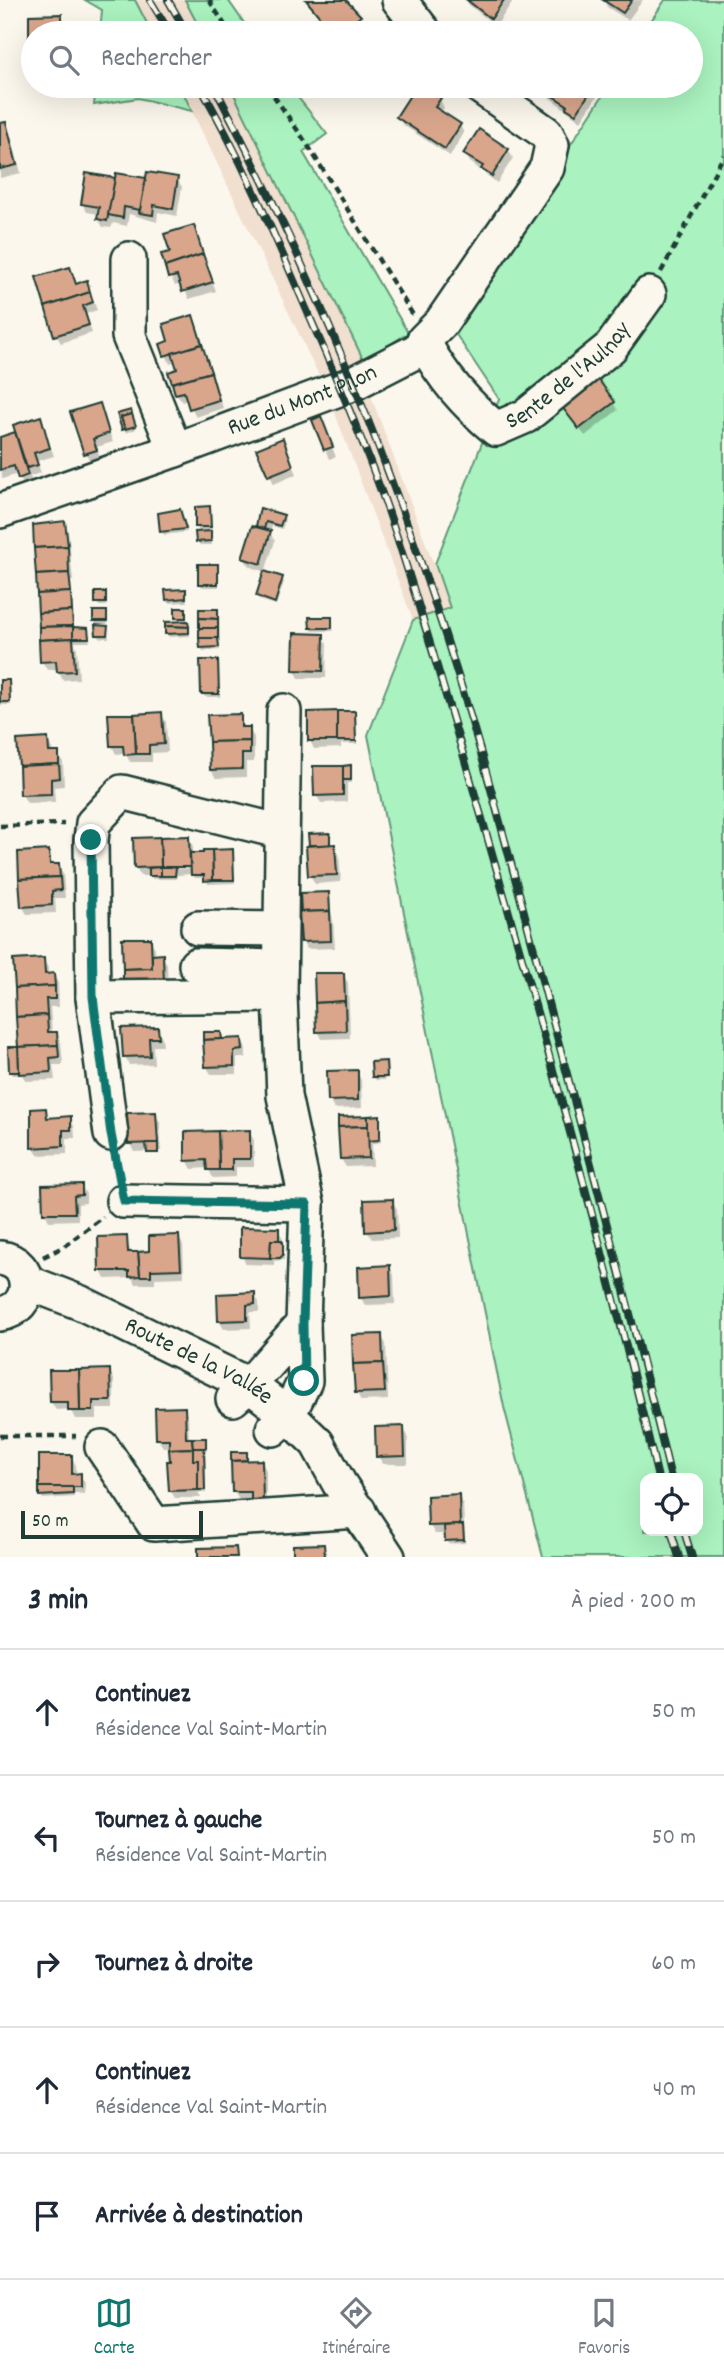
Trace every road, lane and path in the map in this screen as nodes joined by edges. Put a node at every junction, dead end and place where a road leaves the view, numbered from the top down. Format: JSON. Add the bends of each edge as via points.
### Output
{"nodes":[{"id":1,"x":209,"y":0,"type":"edge"},
{"id":2,"x":399,"y":0,"type":"edge"},
{"id":3,"x":222,"y":21,"type":"edge"},
{"id":4,"x":416,"y":21,"type":"edge"},
{"id":5,"x":275,"y":98,"type":"edge"},
{"id":6,"x":496,"y":98,"type":"edge"},
{"id":7,"x":724,"y":155,"type":"edge"},
{"id":8,"x":129,"y":259,"type":"dead end"},
{"id":9,"x":649,"y":294,"type":"joint"},
{"id":10,"x":425,"y":343,"type":"junction"},
{"id":11,"x":175,"y":450,"type":"junction"},
{"id":12,"x":0,"y":511,"type":"edge"},
{"id":13,"x":284,"y":711,"type":"dead end"},
{"id":14,"x":93,"y":823,"type":"junction"},
{"id":15,"x":0,"y":826,"type":"edge"},
{"id":16,"x":282,"y":832,"type":"junction"},
{"id":17,"x":198,"y":928,"type":"dead end"},
{"id":18,"x":281,"y":929,"type":"junction"},
{"id":19,"x":196,"y":965,"type":"dead end"},
{"id":20,"x":280,"y":981,"type":"junction"},
{"id":21,"x":93,"y":997,"type":"junction"},
{"id":22,"x":111,"y":1134,"type":"dead end"},
{"id":23,"x":124,"y":1201,"type":"joint"},
{"id":24,"x":307,"y":1204,"type":"junction"},
{"id":25,"x":14,"y":1285,"type":"edge"},
{"id":26,"x":303,"y":1324,"type":"junction"},
{"id":27,"x":241,"y":1392,"type":"junction"},
{"id":28,"x":281,"y":1422,"type":"junction"},
{"id":29,"x":0,"y":1436,"type":"edge"},
{"id":30,"x":102,"y":1447,"type":"joint"},
{"id":31,"x":359,"y":1511,"type":"junction"},
{"id":32,"x":387,"y":1557,"type":"edge"}],
"edges":[{"from":1,"to":3,"type":"path"},
{"from":2,"to":4,"type":"street"},
{"from":5,"to":10,"type":"path","via":[[415,319]]},
{"from":6,"to":10,"type":"street","via":[[545,133],[552,145],[547,168]]},
{"from":7,"to":9,"type":"path"},
{"from":8,"to":11,"type":"street","via":[[129,336]]},
{"from":9,"to":10,"type":"street","name":"Sente de l'Aulnay","via":[[611,347],[526,416],[496,429],[476,413],[436,365]]},
{"from":10,"to":11,"type":"street","name":"Rue du Mont Pilon","via":[[352,384]]},
{"from":11,"to":12,"type":"street","name":"Rue du Mont Pilon"},
{"from":13,"to":16,"type":"street"},
{"from":14,"to":15,"type":"path"},
{"from":14,"to":16,"type":"street","via":[[122,792]]},
{"from":14,"to":21,"type":"street"},
{"from":16,"to":18,"type":"street"},
{"from":17,"to":18,"type":"street"},
{"from":18,"to":20,"type":"street"},
{"from":19,"to":20,"type":"street"},
{"from":20,"to":21,"type":"street"},
{"from":20,"to":24,"type":"street","via":[[284,1096]]},
{"from":21,"to":22,"type":"street"},
{"from":23,"to":24,"type":"street"},
{"from":23,"to":25,"type":"path"},
{"from":24,"to":26,"type":"street"},
{"from":25,"to":27,"type":"street","name":"Route de la Vallée"},
{"from":26,"to":27,"type":"street"},
{"from":26,"to":28,"type":"street","via":[[304,1381]]},
{"from":27,"to":28,"type":"street","name":"Route de la Vallée"},
{"from":28,"to":31,"type":"street","name":"Route de la Vallée","via":[[317,1443]]},
{"from":29,"to":30,"type":"path","via":[[83,1436]]},
{"from":30,"to":31,"type":"street","via":[[154,1524]]},
{"from":31,"to":32,"type":"street","name":"Route de la Vallée"}]}
